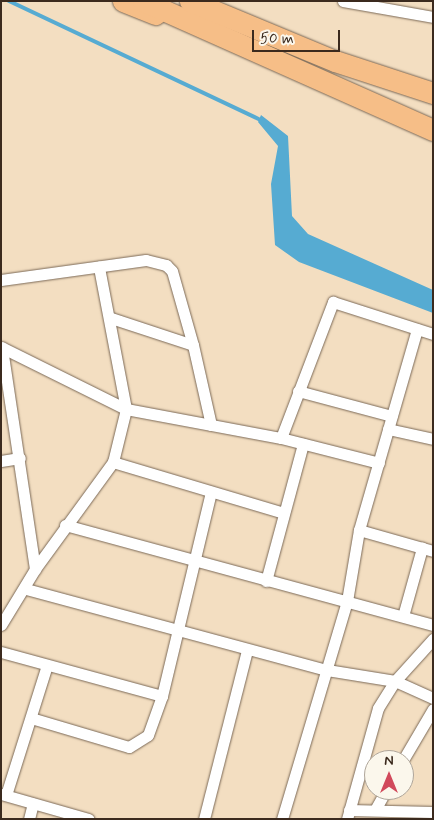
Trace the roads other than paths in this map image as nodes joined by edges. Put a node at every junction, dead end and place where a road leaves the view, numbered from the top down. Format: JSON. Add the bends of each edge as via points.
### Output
{"nodes":[{"id":1,"x":123,"y":1,"type":"edge"},
{"id":2,"x":143,"y":1,"type":"edge"},
{"id":3,"x":190,"y":1,"type":"edge"},
{"id":4,"x":202,"y":1,"type":"edge"},
{"id":5,"x":343,"y":1,"type":"edge"},
{"id":6,"x":402,"y":5,"type":"edge"},
{"id":7,"x":433,"y":17,"type":"edge"},
{"id":8,"x":247,"y":25,"type":"junction"},
{"id":9,"x":255,"y":53,"type":"junction"},
{"id":10,"x":433,"y":94,"type":"edge"},
{"id":11,"x":433,"y":130,"type":"edge"},
{"id":12,"x":99,"y":267,"type":"junction"},
{"id":13,"x":1,"y":280,"type":"edge"},
{"id":14,"x":111,"y":318,"type":"junction"},
{"id":15,"x":417,"y":329,"type":"junction"},
{"id":16,"x":433,"y":334,"type":"edge"},
{"id":17,"x":193,"y":345,"type":"junction"},
{"id":18,"x":1,"y":347,"type":"edge"},
{"id":19,"x":298,"y":391,"type":"junction"},
{"id":20,"x":126,"y":409,"type":"junction"},
{"id":21,"x":392,"y":416,"type":"junction"},
{"id":22,"x":211,"y":425,"type":"junction"},
{"id":23,"x":388,"y":429,"type":"junction"},
{"id":24,"x":281,"y":438,"type":"junction"},
{"id":25,"x":433,"y":439,"type":"edge"},
{"id":26,"x":303,"y":444,"type":"junction"},
{"id":27,"x":20,"y":458,"type":"junction"},
{"id":28,"x":1,"y":461,"type":"edge"},
{"id":29,"x":113,"y":462,"type":"junction"},
{"id":30,"x":379,"y":463,"type":"junction"},
{"id":31,"x":211,"y":492,"type":"junction"},
{"id":32,"x":284,"y":513,"type":"junction"},
{"id":33,"x":65,"y":525,"type":"junction"},
{"id":34,"x":359,"y":530,"type":"junction"},
{"id":35,"x":428,"y":549,"type":"edge"},
{"id":36,"x":195,"y":562,"type":"junction"},
{"id":37,"x":35,"y":569,"type":"junction"},
{"id":38,"x":266,"y":580,"type":"junction"},
{"id":39,"x":26,"y":589,"type":"junction"},
{"id":40,"x":347,"y":602,"type":"junction"},
{"id":41,"x":403,"y":616,"type":"junction"},
{"id":42,"x":1,"y":625,"type":"edge"},
{"id":43,"x":433,"y":626,"type":"edge"},
{"id":44,"x":179,"y":632,"type":"junction"},
{"id":45,"x":433,"y":638,"type":"edge"},
{"id":46,"x":247,"y":650,"type":"junction"},
{"id":47,"x":1,"y":652,"type":"edge"},
{"id":48,"x":47,"y":664,"type":"junction"},
{"id":49,"x":327,"y":670,"type":"junction"},
{"id":50,"x":395,"y":680,"type":"junction"},
{"id":51,"x":162,"y":696,"type":"junction"},
{"id":52,"x":433,"y":698,"type":"edge"},
{"id":53,"x":433,"y":709,"type":"edge"},
{"id":54,"x":31,"y":718,"type":"junction"},
{"id":55,"x":409,"y":750,"type":"edge"},
{"id":56,"x":4,"y":795,"type":"edge"},
{"id":57,"x":380,"y":800,"type":"edge"},
{"id":58,"x":33,"y":803,"type":"junction"},
{"id":59,"x":374,"y":810,"type":"junction"},
{"id":60,"x":433,"y":812,"type":"edge"},
{"id":61,"x":348,"y":814,"type":"edge"},
{"id":62,"x":29,"y":819,"type":"edge"},
{"id":63,"x":89,"y":819,"type":"edge"},
{"id":64,"x":204,"y":819,"type":"edge"},
{"id":65,"x":282,"y":819,"type":"edge"}],
"edges":[{"from":1,"to":9,"type":"highway"},
{"from":2,"to":9,"type":"highway"},
{"from":3,"to":8,"type":"highway"},
{"from":4,"to":8,"type":"highway"},
{"from":5,"to":6,"type":"street"},
{"from":6,"to":7,"type":"street"},
{"from":8,"to":10,"type":"highway","via":[[335,61]]},
{"from":9,"to":11,"type":"highway"},
{"from":12,"to":13,"type":"street"},
{"from":12,"to":14,"type":"street"},
{"from":12,"to":17,"type":"street","via":[[146,260],[166,265],[172,271]]},
{"from":14,"to":17,"type":"street"},
{"from":14,"to":20,"type":"street"},
{"from":15,"to":16,"type":"street"},
{"from":15,"to":19,"type":"street","via":[[333,302]]},
{"from":15,"to":21,"type":"street"},
{"from":17,"to":22,"type":"street"},
{"from":18,"to":20,"type":"street"},
{"from":18,"to":27,"type":"street"},
{"from":19,"to":21,"type":"street"},
{"from":19,"to":24,"type":"street"},
{"from":20,"to":22,"type":"street"},
{"from":20,"to":29,"type":"street"},
{"from":21,"to":23,"type":"street"},
{"from":22,"to":24,"type":"street"},
{"from":23,"to":25,"type":"street"},
{"from":23,"to":30,"type":"street"},
{"from":24,"to":26,"type":"street"},
{"from":26,"to":30,"type":"street"},
{"from":26,"to":32,"type":"street"},
{"from":27,"to":28,"type":"street"},
{"from":27,"to":37,"type":"street"},
{"from":29,"to":31,"type":"street"},
{"from":29,"to":33,"type":"street"},
{"from":30,"to":34,"type":"street"},
{"from":31,"to":32,"type":"street"},
{"from":31,"to":36,"type":"street"},
{"from":32,"to":38,"type":"street"},
{"from":33,"to":36,"type":"street"},
{"from":33,"to":37,"type":"street"},
{"from":34,"to":35,"type":"street"},
{"from":34,"to":40,"type":"street"},
{"from":35,"to":41,"type":"street"},
{"from":36,"to":38,"type":"street"},
{"from":36,"to":44,"type":"street"},
{"from":37,"to":39,"type":"street"},
{"from":38,"to":40,"type":"street"},
{"from":39,"to":42,"type":"street"},
{"from":39,"to":44,"type":"street"},
{"from":40,"to":41,"type":"street"},
{"from":40,"to":49,"type":"street"},
{"from":41,"to":43,"type":"street"},
{"from":44,"to":46,"type":"street"},
{"from":44,"to":51,"type":"street"},
{"from":45,"to":50,"type":"street"},
{"from":46,"to":49,"type":"street"},
{"from":46,"to":64,"type":"street"},
{"from":47,"to":48,"type":"street"},
{"from":48,"to":51,"type":"street"},
{"from":48,"to":54,"type":"street"},
{"from":49,"to":50,"type":"street"},
{"from":49,"to":65,"type":"street"},
{"from":50,"to":52,"type":"street"},
{"from":50,"to":61,"type":"street","via":[[370,724]]},
{"from":51,"to":54,"type":"street","via":[[148,735],[129,747]]},
{"from":53,"to":55,"type":"street"},
{"from":54,"to":56,"type":"street"},
{"from":56,"to":58,"type":"street"},
{"from":57,"to":59,"type":"street"},
{"from":58,"to":62,"type":"street"},
{"from":58,"to":63,"type":"street"},
{"from":59,"to":60,"type":"street"},
{"from":59,"to":61,"type":"street"}]}
